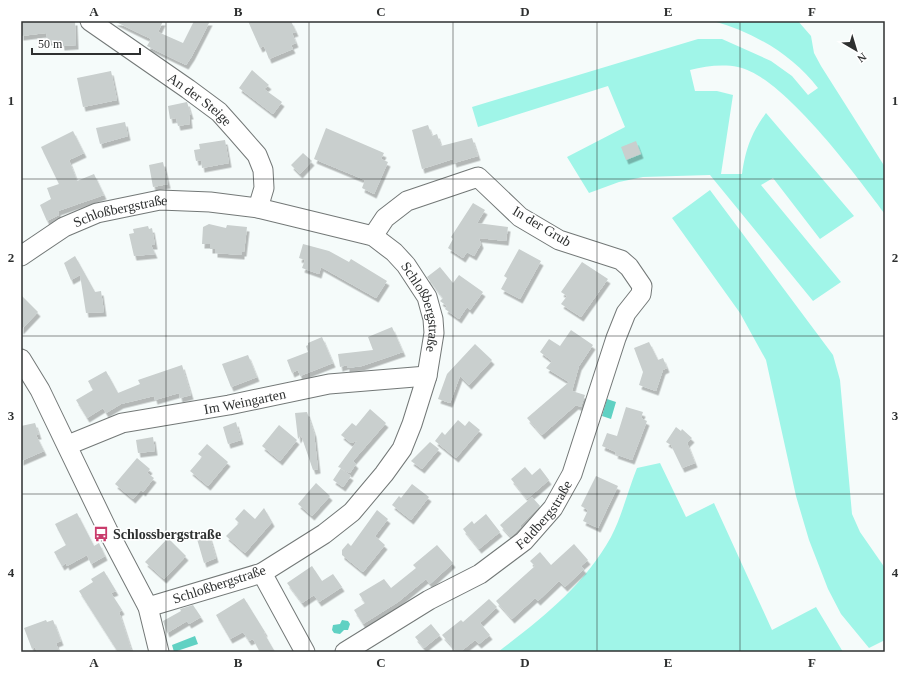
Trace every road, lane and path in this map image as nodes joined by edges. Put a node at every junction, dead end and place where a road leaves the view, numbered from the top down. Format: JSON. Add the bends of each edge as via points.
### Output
{"nodes":[{"id":1,"x":90,"y":21,"type":"edge"},
{"id":2,"x":258,"y":208,"type":"junction"},
{"id":3,"x":373,"y":236,"type":"junction"},
{"id":4,"x":21,"y":256,"type":"edge"},
{"id":5,"x":641,"y":294,"type":"joint"},
{"id":6,"x":21,"y":359,"type":"edge"},
{"id":7,"x":427,"y":376,"type":"junction"},
{"id":8,"x":68,"y":445,"type":"junction"},
{"id":9,"x":262,"y":573,"type":"junction"},
{"id":10,"x":148,"y":607,"type":"junction"},
{"id":11,"x":159,"y":652,"type":"edge"},
{"id":12,"x":305,"y":652,"type":"edge"},
{"id":13,"x":345,"y":652,"type":"edge"}],
"edges":[{"from":1,"to":2,"type":"street","name":"An der Steige","via":[[219,112],[257,155],[263,170],[264,188]]},
{"from":2,"to":3,"type":"street","name":"Schloßbergstraße"},
{"from":2,"to":4,"type":"street","name":"Schloßbergstraße","via":[[210,202],[160,200],[97,213],[64,227]]},
{"from":3,"to":5,"type":"street","name":"In der Grub","via":[[385,218],[407,201],[478,177],[520,217],[559,240],[621,260],[642,286]]},
{"from":3,"to":7,"type":"street","name":"Schloßbergstraße","via":[[406,265],[427,297],[434,333]]},
{"from":5,"to":13,"type":"street","name":"Feldbergstraße","via":[[626,313],[572,474],[553,508],[524,541],[480,574],[429,600]]},
{"from":6,"to":8,"type":"street"},
{"from":7,"to":8,"type":"street","name":"Im Weingarten","via":[[329,384],[229,405],[122,423]]},
{"from":7,"to":9,"type":"street","name":"Schloßbergstraße","via":[[402,449],[384,474],[352,512],[324,534]]},
{"from":8,"to":10,"type":"street","via":[[108,531]]},
{"from":9,"to":10,"type":"street","name":"Schloßbergstraße"},
{"from":9,"to":12,"type":"street"},
{"from":10,"to":11,"type":"street"}]}
